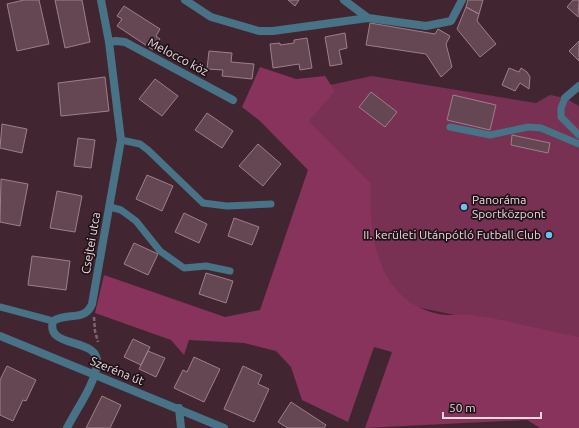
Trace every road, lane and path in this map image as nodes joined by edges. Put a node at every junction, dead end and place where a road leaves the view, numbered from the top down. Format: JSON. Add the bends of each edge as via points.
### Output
{"nodes":[{"id":1,"x":101,"y":0,"type":"edge"},
{"id":2,"x":185,"y":0,"type":"edge"},
{"id":3,"x":344,"y":0,"type":"edge"},
{"id":4,"x":462,"y":0,"type":"edge"},
{"id":5,"x":368,"y":18,"type":"junction"},
{"id":6,"x":109,"y":42,"type":"junction"},
{"id":7,"x":579,"y":86,"type":"edge"},
{"id":8,"x":565,"y":98,"type":"joint"},
{"id":9,"x":234,"y":100,"type":"dead end"},
{"id":10,"x":450,"y":127,"type":"dead end"},
{"id":11,"x":579,"y":135,"type":"edge"},
{"id":12,"x":121,"y":140,"type":"junction"},
{"id":13,"x":579,"y":144,"type":"edge"},
{"id":14,"x":271,"y":204,"type":"dead end"},
{"id":15,"x":110,"y":207,"type":"junction"},
{"id":16,"x":230,"y":270,"type":"dead end"},
{"id":17,"x":0,"y":307,"type":"edge"},
{"id":18,"x":89,"y":311,"type":"junction"},
{"id":19,"x":53,"y":321,"type":"junction"},
{"id":20,"x":0,"y":336,"type":"edge"},
{"id":21,"x":95,"y":354,"type":"junction"},
{"id":22,"x":94,"y":375,"type":"junction"},
{"id":23,"x":179,"y":408,"type":"junction"},
{"id":24,"x":208,"y":421,"type":"junction"},
{"id":25,"x":67,"y":428,"type":"edge"},
{"id":26,"x":181,"y":428,"type":"edge"},
{"id":27,"x":202,"y":428,"type":"edge"},
{"id":28,"x":224,"y":428,"type":"edge"}],
"edges":[{"from":1,"to":6,"type":"street","name":"Csejtei utca"},
{"from":2,"to":5,"type":"street","via":[[211,17],[259,31]]},
{"from":3,"to":5,"type":"street"},
{"from":4,"to":5,"type":"street","via":[[452,21],[426,26]]},
{"from":6,"to":9,"type":"street","name":"Melocco köz","via":[[124,42]]},
{"from":6,"to":12,"type":"street","name":"Csejtei utca"},
{"from":7,"to":8,"type":"street"},
{"from":8,"to":11,"type":"lane","via":[[561,117]]},
{"from":10,"to":13,"type":"lane","via":[[490,135],[528,127],[541,128]]},
{"from":12,"to":14,"type":"lane","via":[[140,144],[148,150],[204,203],[227,206]]},
{"from":12,"to":15,"type":"street","name":"Csejtei utca"},
{"from":15,"to":16,"type":"lane","via":[[121,210],[136,221],[160,251],[184,268],[206,266]]},
{"from":15,"to":18,"type":"street","name":"Csejtei utca"},
{"from":17,"to":19,"type":"lane"},
{"from":18,"to":19,"type":"street","via":[[84,315],[59,317]]},
{"from":18,"to":21,"type":"path","via":[[95,315],[95,331],[100,349]]},
{"from":19,"to":21,"type":"street","via":[[51,328],[58,338],[89,349]]},
{"from":20,"to":22,"type":"street","name":"Szeréna út"},
{"from":21,"to":22,"type":"street","via":[[97,363]]},
{"from":22,"to":23,"type":"street","name":"Szeréna út"},
{"from":22,"to":25,"type":"street"},
{"from":23,"to":24,"type":"street","name":"Szeréna út"},
{"from":23,"to":26,"type":"street"},
{"from":24,"to":27,"type":"street"},
{"from":24,"to":28,"type":"street","name":"Szeréna út"}]}
